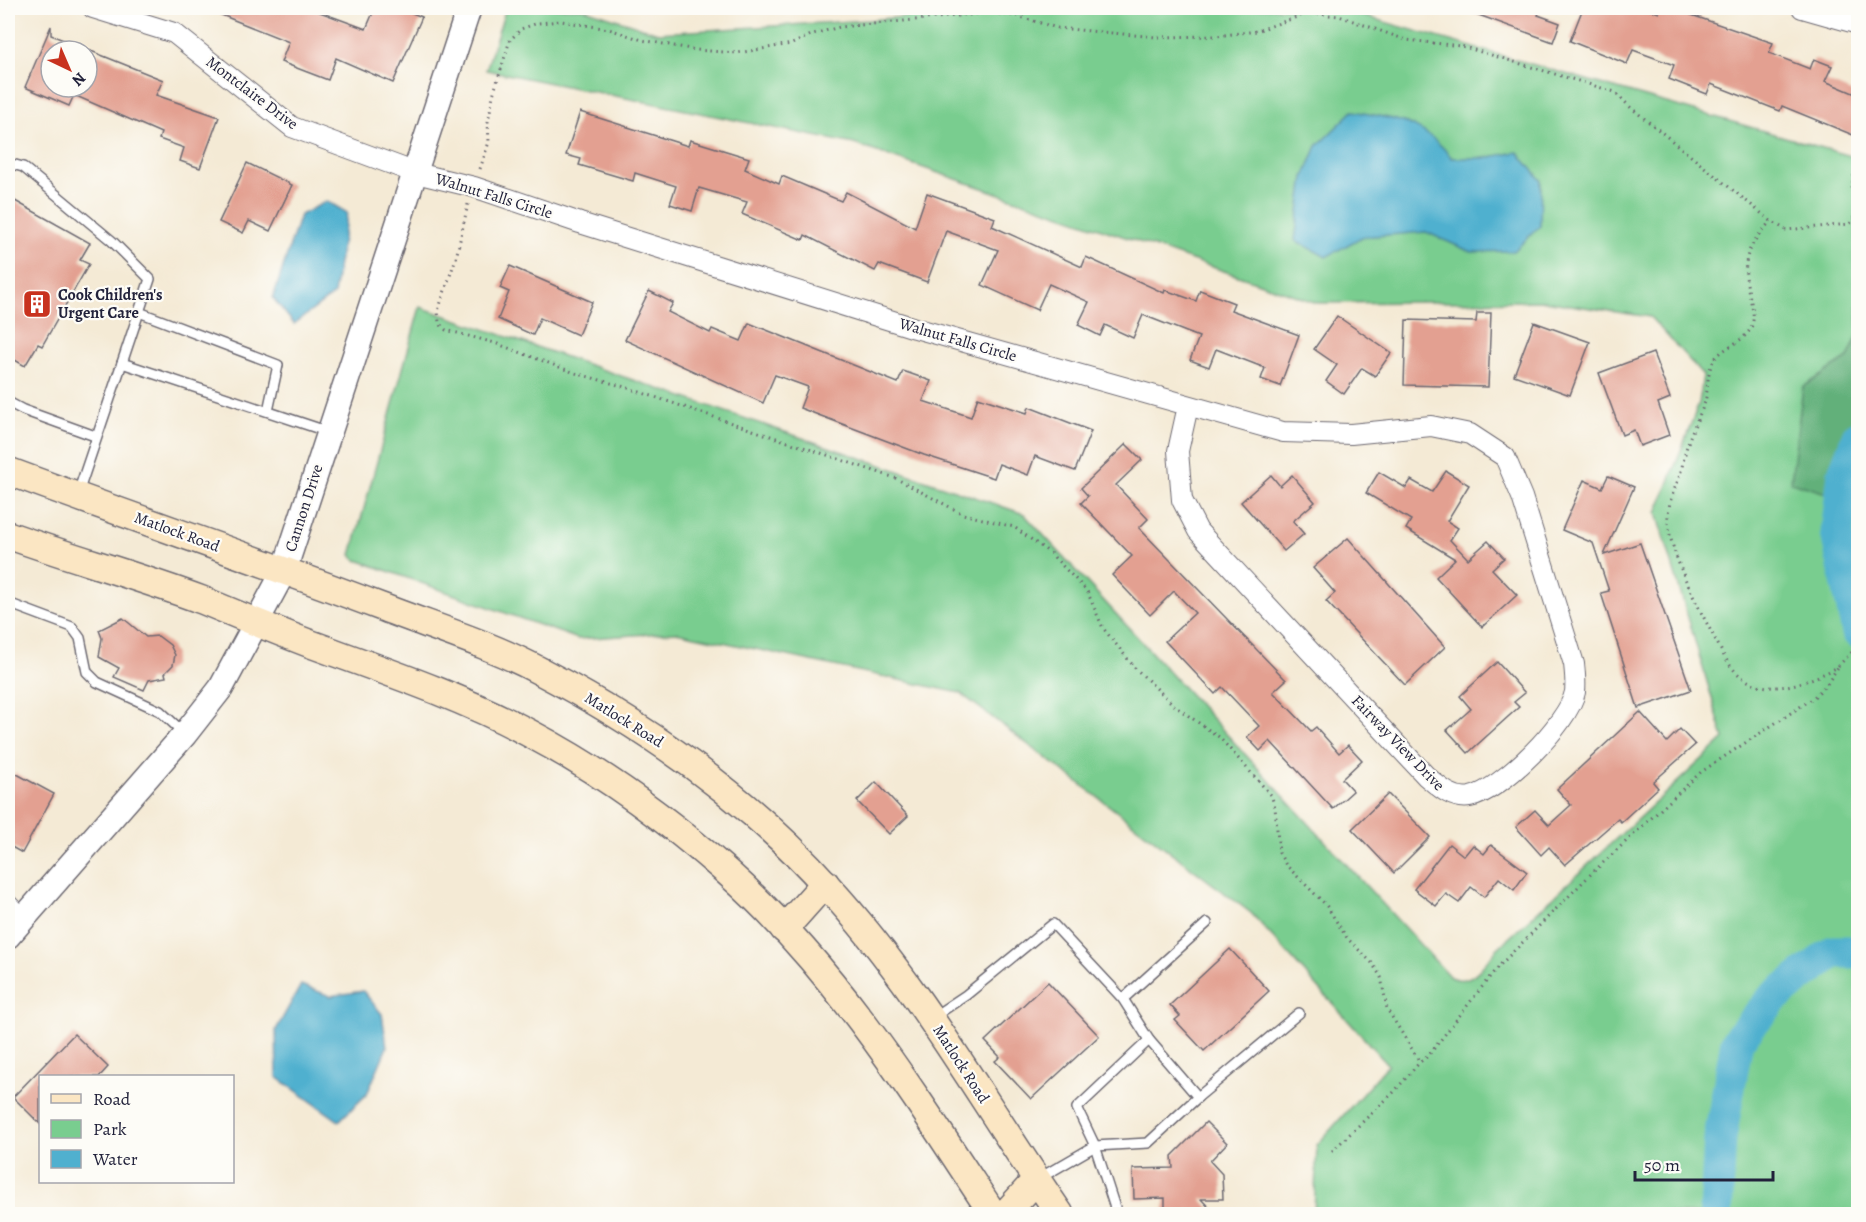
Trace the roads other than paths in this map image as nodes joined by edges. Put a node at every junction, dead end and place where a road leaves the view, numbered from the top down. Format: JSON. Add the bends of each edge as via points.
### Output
{"nodes":[{"id":1,"x":93,"y":8,"type":"edge"},
{"id":2,"x":469,"y":8,"type":"edge"},
{"id":3,"x":1802,"y":8,"type":"edge"},
{"id":4,"x":1858,"y":24,"type":"edge"},
{"id":5,"x":8,"y":163,"type":"edge"},
{"id":6,"x":416,"y":173,"type":"junction"},
{"id":7,"x":139,"y":312,"type":"junction"},
{"id":8,"x":123,"y":363,"type":"junction"},
{"id":9,"x":8,"y":402,"type":"edge"},
{"id":10,"x":1188,"y":406,"type":"junction"},
{"id":11,"x":268,"y":411,"type":"junction"},
{"id":12,"x":329,"y":432,"type":"junction"},
{"id":13,"x":95,"y":436,"type":"junction"},
{"id":14,"x":1505,"y":457,"type":"joint"},
{"id":15,"x":8,"y":471,"type":"edge"},
{"id":16,"x":77,"y":496,"type":"junction"},
{"id":17,"x":8,"y":535,"type":"edge"},
{"id":18,"x":284,"y":571,"type":"junction"},
{"id":19,"x":8,"y":603,"type":"edge"},
{"id":20,"x":256,"y":624,"type":"junction"},
{"id":21,"x":185,"y":734,"type":"junction"},
{"id":22,"x":825,"y":883,"type":"junction"},
{"id":23,"x":13,"y":920,"type":"edge"},
{"id":24,"x":1207,"y":923,"type":"dead end"},
{"id":25,"x":784,"y":929,"type":"junction"},
{"id":26,"x":1123,"y":999,"type":"junction"},
{"id":27,"x":1299,"y":1012,"type":"dead end"},
{"id":28,"x":932,"y":1018,"type":"junction"},
{"id":29,"x":1149,"y":1040,"type":"junction"},
{"id":30,"x":1198,"y":1097,"type":"junction"},
{"id":31,"x":1095,"y":1146,"type":"junction"},
{"id":32,"x":1036,"y":1180,"type":"junction"},
{"id":33,"x":993,"y":1215,"type":"edge"},
{"id":34,"x":1005,"y":1215,"type":"edge"},
{"id":35,"x":1060,"y":1215,"type":"edge"},
{"id":36,"x":1117,"y":1215,"type":"edge"}],
"edges":[{"from":1,"to":6,"type":"street","name":"Montclaire Drive","via":[[174,33],[292,127]]},
{"from":2,"to":6,"type":"street","name":"Cannon Drive"},
{"from":3,"to":4,"type":"street"},
{"from":5,"to":7,"type":"lane","via":[[23,167],[112,241],[150,279]]},
{"from":6,"to":10,"type":"street","name":"Walnut Falls Circle","via":[[474,187],[915,328]]},
{"from":6,"to":12,"type":"street","name":"Cannon Drive"},
{"from":7,"to":8,"type":"lane"},
{"from":7,"to":11,"type":"lane","via":[[278,365]]},
{"from":8,"to":11,"type":"lane"},
{"from":8,"to":13,"type":"lane"},
{"from":9,"to":13,"type":"lane"},
{"from":10,"to":14,"type":"street","name":"Walnut Falls Circle","via":[[1283,432],[1351,434],[1431,426],[1470,434]]},
{"from":10,"to":14,"type":"street","name":"Fairway View Drive","via":[[1178,451],[1182,500],[1198,531],[1426,776],[1445,793],[1469,797],[1495,786],[1546,740],[1564,719],[1575,692],[1574,664],[1522,497]]},
{"from":11,"to":12,"type":"lane"},
{"from":12,"to":18,"type":"street","name":"Cannon Drive"},
{"from":13,"to":16,"type":"lane"},
{"from":15,"to":16,"type":"main road","name":"Matlock Road"},
{"from":16,"to":18,"type":"main road","name":"Matlock Road"},
{"from":17,"to":20,"type":"main road","via":[[201,600]]},
{"from":18,"to":20,"type":"street","name":"Cannon Drive"},
{"from":18,"to":22,"type":"main road","name":"Matlock Road","via":[[537,669],[622,716],[752,812]]},
{"from":19,"to":21,"type":"lane","via":[[72,627],[80,638],[87,672],[97,682],[159,711]]},
{"from":20,"to":21,"type":"street","name":"Cannon Drive","via":[[221,688]]},
{"from":20,"to":25,"type":"main road","via":[[453,697],[593,770],[667,822],[729,874]]},
{"from":21,"to":23,"type":"street","name":"Cannon Drive"},
{"from":22,"to":25,"type":"main road"},
{"from":22,"to":28,"type":"main road","name":"Matlock Road","via":[[878,943]]},
{"from":24,"to":26,"type":"lane"},
{"from":25,"to":33,"type":"main road","via":[[898,1069]]},
{"from":26,"to":28,"type":"lane","via":[[1053,924]]},
{"from":26,"to":29,"type":"lane"},
{"from":27,"to":30,"type":"lane"},
{"from":28,"to":32,"type":"main road","name":"Matlock Road"},
{"from":29,"to":30,"type":"lane"},
{"from":29,"to":31,"type":"lane","via":[[1077,1108]]},
{"from":30,"to":31,"type":"lane","via":[[1148,1143]]},
{"from":31,"to":32,"type":"lane"},
{"from":31,"to":36,"type":"lane"},
{"from":32,"to":34,"type":"main road"},
{"from":32,"to":35,"type":"main road","name":"Matlock Road"}]}
